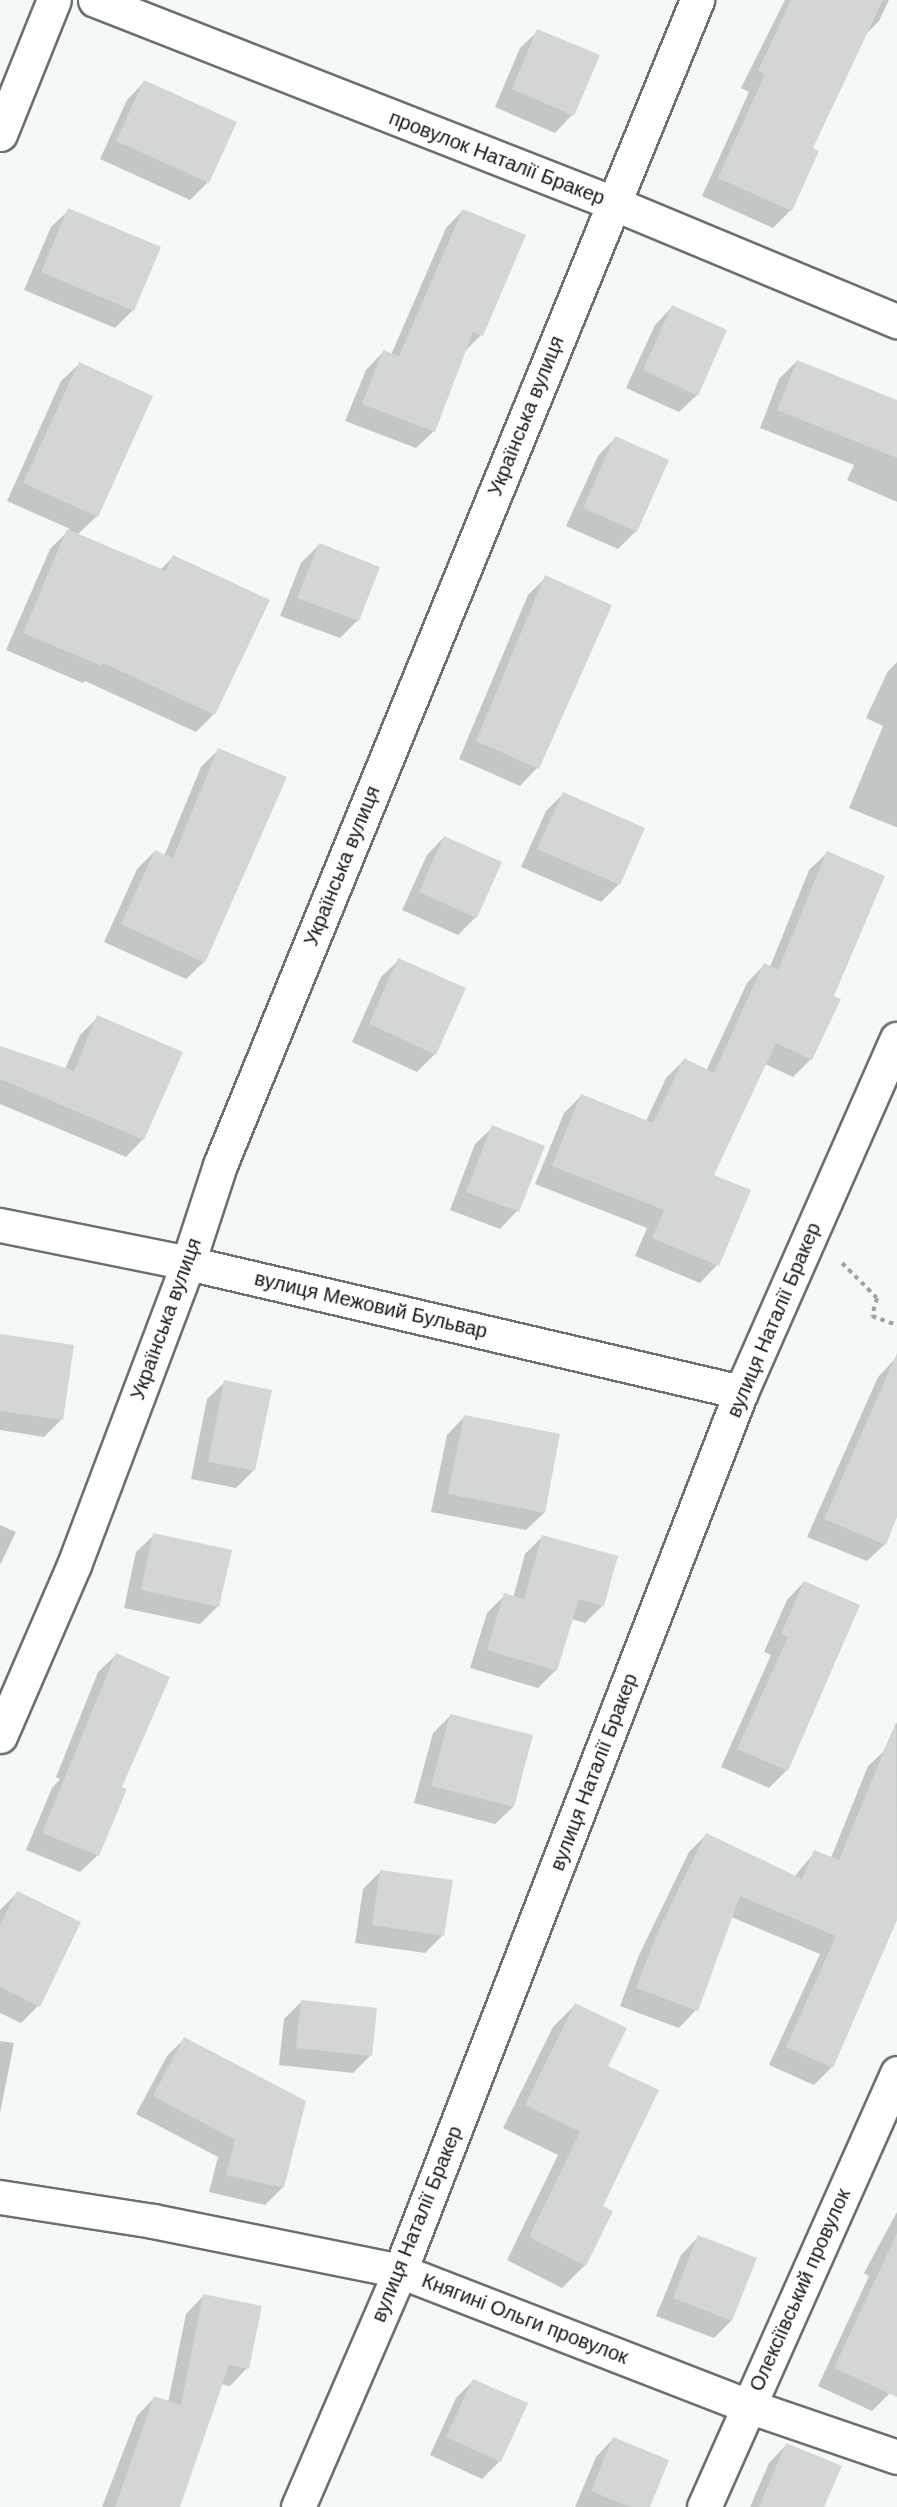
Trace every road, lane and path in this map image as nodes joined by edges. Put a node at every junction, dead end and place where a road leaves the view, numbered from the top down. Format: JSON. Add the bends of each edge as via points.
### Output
{"nodes":[{"id":1,"x":54,"y":0,"type":"edge"},
{"id":2,"x":95,"y":0,"type":"edge"},
{"id":3,"x":697,"y":0,"type":"edge"},
{"id":4,"x":0,"y":134,"type":"edge"},
{"id":5,"x":613,"y":203,"type":"junction"},
{"id":6,"x":897,"y":321,"type":"edge"},
{"id":7,"x":897,"y":1039,"type":"edge"},
{"id":8,"x":819,"y":1216,"type":"junction"},
{"id":9,"x":0,"y":1225,"type":"edge"},
{"id":10,"x":188,"y":1263,"type":"junction"},
{"id":11,"x":897,"y":1325,"type":"edge"},
{"id":12,"x":741,"y":1392,"type":"junction"},
{"id":13,"x":0,"y":1736,"type":"edge"},
{"id":14,"x":897,"y":2073,"type":"edge"},
{"id":15,"x":0,"y":2197,"type":"edge"},
{"id":16,"x":400,"y":2271,"type":"junction"},
{"id":17,"x":748,"y":2406,"type":"junction"},
{"id":18,"x":897,"y":2457,"type":"edge"},
{"id":19,"x":298,"y":2507,"type":"edge"},
{"id":20,"x":704,"y":2507,"type":"edge"}],
"edges":[{"from":1,"to":4,"type":"street"},
{"from":2,"to":5,"type":"street","name":"провулок Наталії Бракер"},
{"from":3,"to":5,"type":"street","name":"Українська вулиця"},
{"from":5,"to":6,"type":"street","name":"провулок Наталії Бракер"},
{"from":5,"to":10,"type":"street","name":"Українська вулиця","via":[[220,1165]]},
{"from":7,"to":8,"type":"street","name":"вулиця Наталії Бракер"},
{"from":8,"to":11,"type":"path","via":[[848,1271],[877,1298],[872,1316]]},
{"from":8,"to":12,"type":"street","name":"вулиця Наталії Бракер"},
{"from":9,"to":10,"type":"street","name":"вулиця Межовий Бульвар"},
{"from":10,"to":12,"type":"street","name":"вулиця Межовий Бульвар"},
{"from":10,"to":13,"type":"street","name":"Українська вулиця","via":[[74,1565]]},
{"from":12,"to":16,"type":"street","name":"вулиця Наталії Бракер"},
{"from":14,"to":17,"type":"street","name":"Олексіївський провулок"},
{"from":15,"to":16,"type":"street","name":"Княгині Ольги провулок","via":[[153,2221]]},
{"from":16,"to":17,"type":"street","name":"Княгині Ольги провулок"},
{"from":16,"to":19,"type":"street","name":"вулиця Наталії Бракер"},
{"from":17,"to":18,"type":"street","name":"Княгині Ольги провулок"},
{"from":17,"to":20,"type":"street","name":"Олексіївський провулок"}]}
